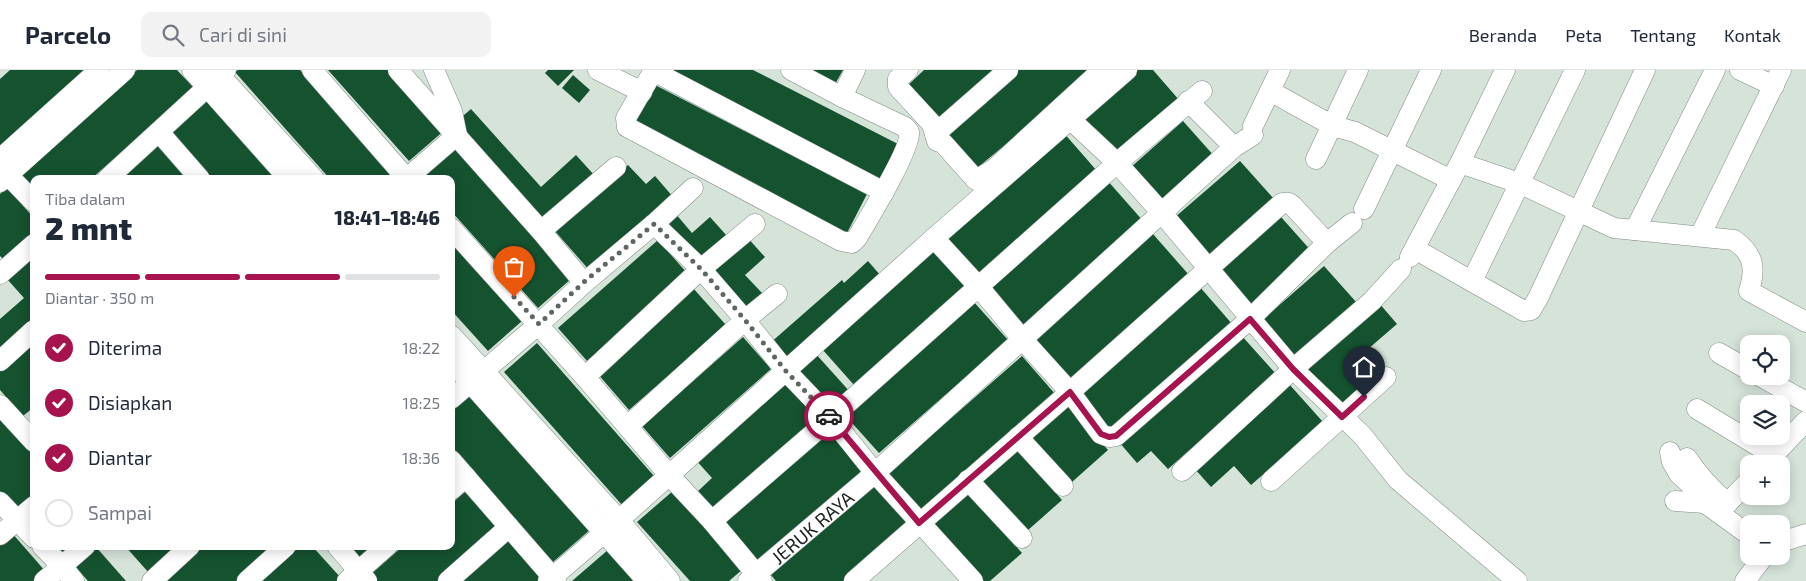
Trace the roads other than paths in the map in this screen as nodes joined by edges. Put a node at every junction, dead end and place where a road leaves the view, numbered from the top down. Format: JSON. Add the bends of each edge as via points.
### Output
{"nodes":[{"id":1,"x":99,"y":70,"type":"edge"},
{"id":2,"x":125,"y":70,"type":"edge"},
{"id":3,"x":192,"y":70,"type":"edge"},
{"id":4,"x":312,"y":70,"type":"edge"},
{"id":5,"x":398,"y":70,"type":"edge"},
{"id":6,"x":434,"y":70,"type":"edge"},
{"id":7,"x":598,"y":70,"type":"edge"},
{"id":8,"x":791,"y":70,"type":"edge"},
{"id":9,"x":855,"y":70,"type":"edge"},
{"id":10,"x":908,"y":70,"type":"edge"},
{"id":11,"x":1008,"y":70,"type":"edge"},
{"id":12,"x":1102,"y":70,"type":"edge"},
{"id":13,"x":1127,"y":70,"type":"edge"},
{"id":14,"x":1280,"y":70,"type":"edge"},
{"id":15,"x":1358,"y":70,"type":"edge"},
{"id":16,"x":1431,"y":70,"type":"edge"},
{"id":17,"x":1505,"y":70,"type":"edge"},
{"id":18,"x":1575,"y":70,"type":"edge"},
{"id":19,"x":1645,"y":70,"type":"edge"},
{"id":20,"x":1715,"y":70,"type":"edge"},
{"id":21,"x":1740,"y":70,"type":"edge"},
{"id":22,"x":654,"y":71,"type":"edge"},
{"id":23,"x":217,"y":76,"type":"edge"},
{"id":24,"x":1778,"y":78,"type":"edge"},
{"id":25,"x":1270,"y":91,"type":"junction"},
{"id":26,"x":642,"y":92,"type":"junction"},
{"id":27,"x":842,"y":97,"type":"junction"},
{"id":28,"x":1066,"y":114,"type":"junction"},
{"id":29,"x":1333,"y":126,"type":"junction"},
{"id":30,"x":159,"y":132,"type":"junction"},
{"id":31,"x":935,"y":134,"type":"junction"},
{"id":32,"x":457,"y":135,"type":"junction"},
{"id":33,"x":1234,"y":147,"type":"junction"},
{"id":34,"x":1392,"y":151,"type":"junction"},
{"id":35,"x":281,"y":155,"type":"junction"},
{"id":36,"x":1316,"y":159,"type":"dead end"},
{"id":37,"x":1117,"y":163,"type":"junction"},
{"id":38,"x":616,"y":167,"type":"dead end"},
{"id":39,"x":2,"y":171,"type":"edge"},
{"id":40,"x":1456,"y":171,"type":"junction"},
{"id":41,"x":111,"y":175,"type":"edge"},
{"id":42,"x":197,"y":175,"type":"edge"},
{"id":43,"x":288,"y":175,"type":"edge"},
{"id":44,"x":308,"y":175,"type":"edge"},
{"id":45,"x":403,"y":175,"type":"edge"},
{"id":46,"x":411,"y":175,"type":"edge"},
{"id":47,"x":1519,"y":183,"type":"junction"},
{"id":48,"x":693,"y":188,"type":"dead end"},
{"id":49,"x":884,"y":192,"type":"junction"},
{"id":50,"x":30,"y":198,"type":"edge"},
{"id":51,"x":1578,"y":210,"type":"junction"},
{"id":52,"x":1161,"y":212,"type":"junction"},
{"id":53,"x":654,"y":224,"type":"junction"},
{"id":54,"x":755,"y":224,"type":"dead end"},
{"id":55,"x":1635,"y":230,"type":"junction"},
{"id":56,"x":541,"y":231,"type":"junction"},
{"id":57,"x":455,"y":232,"type":"edge"},
{"id":58,"x":1700,"y":236,"type":"junction"},
{"id":59,"x":934,"y":238,"type":"junction"},
{"id":60,"x":1327,"y":243,"type":"junction"},
{"id":61,"x":30,"y":248,"type":"edge"},
{"id":62,"x":1408,"y":258,"type":"junction"},
{"id":63,"x":701,"y":269,"type":"junction"},
{"id":64,"x":1209,"y":269,"type":"junction"},
{"id":65,"x":0,"y":274,"type":"edge"},
{"id":66,"x":1472,"y":281,"type":"junction"},
{"id":67,"x":584,"y":282,"type":"junction"},
{"id":68,"x":978,"y":286,"type":"junction"},
{"id":69,"x":777,"y":294,"type":"dead end"},
{"id":70,"x":1250,"y":319,"type":"junction"},
{"id":71,"x":745,"y":320,"type":"junction"},
{"id":72,"x":1806,"y":322,"type":"edge"},
{"id":73,"x":539,"y":324,"type":"junction"},
{"id":74,"x":30,"y":334,"type":"edge"},
{"id":75,"x":1023,"y":340,"type":"junction"},
{"id":76,"x":455,"y":341,"type":"edge"},
{"id":77,"x":1719,"y":353,"type":"dead end"},
{"id":78,"x":0,"y":361,"type":"edge"},
{"id":79,"x":455,"y":363,"type":"edge"},
{"id":80,"x":1740,"y":365,"type":"edge"},
{"id":81,"x":1293,"y":369,"type":"junction"},
{"id":82,"x":785,"y":370,"type":"junction"},
{"id":83,"x":585,"y":376,"type":"junction"},
{"id":84,"x":478,"y":377,"type":"junction"},
{"id":85,"x":1386,"y":378,"type":"dead end"},
{"id":86,"x":1776,"y":385,"type":"edge"},
{"id":87,"x":1070,"y":392,"type":"junction"},
{"id":88,"x":455,"y":396,"type":"edge"},
{"id":89,"x":1806,"y":402,"type":"edge"},
{"id":90,"x":0,"y":405,"type":"edge"},
{"id":91,"x":1697,"y":408,"type":"dead end"},
{"id":92,"x":1342,"y":417,"type":"junction"},
{"id":93,"x":831,"y":418,"type":"junction"},
{"id":94,"x":1806,"y":420,"type":"edge"},
{"id":95,"x":628,"y":426,"type":"junction"},
{"id":96,"x":30,"y":429,"type":"edge"},
{"id":97,"x":1018,"y":437,"type":"junction"},
{"id":98,"x":1678,"y":455,"type":"dead end"},
{"id":99,"x":1763,"y":455,"type":"edge"},
{"id":100,"x":1773,"y":455,"type":"edge"},
{"id":101,"x":455,"y":465,"type":"edge"},
{"id":102,"x":1182,"y":470,"type":"dead end"},
{"id":103,"x":875,"y":473,"type":"junction"},
{"id":104,"x":669,"y":475,"type":"junction"},
{"id":105,"x":466,"y":477,"type":"junction"},
{"id":106,"x":968,"y":480,"type":"junction"},
{"id":107,"x":1271,"y":481,"type":"dead end"},
{"id":108,"x":1063,"y":486,"type":"dead end"},
{"id":109,"x":455,"y":487,"type":"edge"},
{"id":110,"x":1740,"y":488,"type":"edge"},
{"id":111,"x":1675,"y":501,"type":"dead end"},
{"id":112,"x":0,"y":502,"type":"edge"},
{"id":113,"x":1717,"y":507,"type":"junction"},
{"id":114,"x":30,"y":510,"type":"edge"},
{"id":115,"x":17,"y":521,"type":"junction"},
{"id":116,"x":712,"y":521,"type":"junction"},
{"id":117,"x":919,"y":523,"type":"junction"},
{"id":118,"x":612,"y":526,"type":"junction"},
{"id":119,"x":509,"y":527,"type":"junction"},
{"id":120,"x":1740,"y":528,"type":"edge"},
{"id":121,"x":30,"y":534,"type":"edge"},
{"id":122,"x":1806,"y":534,"type":"edge"},
{"id":123,"x":0,"y":536,"type":"edge"},
{"id":124,"x":1022,"y":538,"type":"dead end"},
{"id":125,"x":1790,"y":539,"type":"edge"},
{"id":126,"x":46,"y":550,"type":"edge"},
{"id":127,"x":83,"y":550,"type":"edge"},
{"id":128,"x":186,"y":550,"type":"edge"},
{"id":129,"x":282,"y":550,"type":"edge"},
{"id":130,"x":340,"y":550,"type":"edge"},
{"id":131,"x":383,"y":550,"type":"edge"},
{"id":132,"x":1757,"y":565,"type":"edge"},
{"id":133,"x":68,"y":574,"type":"edge"},
{"id":134,"x":357,"y":578,"type":"edge"},
{"id":135,"x":755,"y":579,"type":"edge"},
{"id":136,"x":552,"y":580,"type":"edge"},
{"id":137,"x":44,"y":581,"type":"edge"},
{"id":138,"x":152,"y":581,"type":"edge"},
{"id":139,"x":247,"y":581,"type":"edge"},
{"id":140,"x":448,"y":581,"type":"edge"},
{"id":141,"x":647,"y":581,"type":"edge"},
{"id":142,"x":670,"y":581,"type":"edge"},
{"id":143,"x":854,"y":581,"type":"edge"},
{"id":144,"x":973,"y":581,"type":"edge"},
{"id":145,"x":1517,"y":581,"type":"edge"},
{"id":146,"x":1744,"y":581,"type":"edge"}],
"edges":[{"from":1,"to":39,"type":"street"},
{"from":2,"to":39,"type":"street"},
{"from":3,"to":23,"type":"street"},
{"from":4,"to":45,"type":"street"},
{"from":5,"to":32,"type":"street"},
{"from":6,"to":32,"type":"street","via":[[452,111]]},
{"from":7,"to":26,"type":"street"},
{"from":8,"to":27,"type":"street"},
{"from":9,"to":27,"type":"street"},
{"from":10,"to":31,"type":"street","via":[[898,79],[898,87],[931,123]]},
{"from":11,"to":31,"type":"street"},
{"from":12,"to":28,"type":"street"},
{"from":13,"to":28,"type":"street"},
{"from":14,"to":25,"type":"street"},
{"from":15,"to":29,"type":"street"},
{"from":16,"to":34,"type":"street"},
{"from":17,"to":40,"type":"street"},
{"from":18,"to":47,"type":"street"},
{"from":19,"to":51,"type":"street"},
{"from":20,"to":55,"type":"street"},
{"from":21,"to":24,"type":"street"},
{"from":22,"to":26,"type":"street"},
{"from":22,"to":49,"type":"street"},
{"from":23,"to":30,"type":"street"},
{"from":23,"to":35,"type":"street"},
{"from":24,"to":58,"type":"street"},
{"from":25,"to":29,"type":"street"},
{"from":25,"to":33,"type":"street","name":"JERUK RAYA","via":[[1253,130]]},
{"from":26,"to":49,"type":"street","via":[[625,120],[630,129],[846,242],[855,241]]},
{"from":27,"to":49,"type":"street","via":[[906,127],[909,132],[908,142]]},
{"from":28,"to":31,"type":"street","via":[[976,180],[943,143],[937,142]]},
{"from":28,"to":37,"type":"street"},
{"from":28,"to":59,"type":"street"},
{"from":29,"to":34,"type":"street","via":[[1355,132]]},
{"from":29,"to":36,"type":"street"},
{"from":30,"to":41,"type":"street"},
{"from":30,"to":42,"type":"street"},
{"from":32,"to":46,"type":"street"},
{"from":32,"to":56,"type":"street"},
{"from":33,"to":37,"type":"street","via":[[1195,96]]},
{"from":33,"to":52,"type":"street","name":"JERUK RAYA"},
{"from":34,"to":40,"type":"street"},
{"from":34,"to":60,"type":"street","via":[[1358,216]]},
{"from":35,"to":43,"type":"street"},
{"from":35,"to":44,"type":"street"},
{"from":37,"to":52,"type":"street"},
{"from":37,"to":68,"type":"street"},
{"from":38,"to":56,"type":"street"},
{"from":39,"to":50,"type":"street"},
{"from":40,"to":47,"type":"street"},
{"from":40,"to":62,"type":"street"},
{"from":47,"to":51,"type":"street"},
{"from":47,"to":66,"type":"street"},
{"from":48,"to":53,"type":"street"},
{"from":51,"to":55,"type":"street","via":[[1614,228]]},
{"from":51,"to":66,"type":"street","via":[[1531,310],[1524,311]]},
{"from":52,"to":64,"type":"street"},
{"from":52,"to":75,"type":"street","name":"JERUK RAYA"},
{"from":53,"to":63,"type":"street"},
{"from":53,"to":67,"type":"street"},
{"from":54,"to":63,"type":"street"},
{"from":55,"to":58,"type":"street"},
{"from":56,"to":67,"type":"street"},
{"from":57,"to":73,"type":"street"},
{"from":58,"to":72,"type":"street","via":[[1734,240],[1746,248],[1752,262],[1749,291]]},
{"from":59,"to":68,"type":"street"},
{"from":59,"to":82,"type":"street"},
{"from":60,"to":64,"type":"street","via":[[1293,206],[1282,203]]},
{"from":60,"to":70,"type":"street"},
{"from":61,"to":65,"type":"street"},
{"from":62,"to":66,"type":"street"},
{"from":62,"to":81,"type":"street","via":[[1372,301]]},
{"from":63,"to":71,"type":"street"},
{"from":63,"to":83,"type":"street"},
{"from":64,"to":70,"type":"street"},
{"from":64,"to":87,"type":"street"},
{"from":67,"to":73,"type":"street"},
{"from":68,"to":75,"type":"street"},
{"from":68,"to":93,"type":"street"},
{"from":69,"to":71,"type":"street"},
{"from":70,"to":81,"type":"street"},
{"from":70,"to":87,"type":"street","via":[[1116,436],[1101,434]]},
{"from":71,"to":82,"type":"street"},
{"from":71,"to":95,"type":"street"},
{"from":73,"to":83,"type":"street"},
{"from":73,"to":84,"type":"street"},
{"from":74,"to":78,"type":"street"},
{"from":75,"to":87,"type":"street"},
{"from":75,"to":103,"type":"street","name":"JERUK RAYA"},
{"from":76,"to":84,"type":"street"},
{"from":77,"to":80,"type":"street"},
{"from":79,"to":84,"type":"street"},
{"from":81,"to":92,"type":"street"},
{"from":81,"to":102,"type":"street"},
{"from":82,"to":93,"type":"street"},
{"from":82,"to":104,"type":"street"},
{"from":83,"to":95,"type":"street"},
{"from":84,"to":88,"type":"street"},
{"from":84,"to":118,"type":"street"},
{"from":85,"to":92,"type":"street"},
{"from":86,"to":89,"type":"street"},
{"from":87,"to":97,"type":"street"},
{"from":90,"to":96,"type":"street"},
{"from":91,"to":99,"type":"street"},
{"from":92,"to":107,"type":"street"},
{"from":92,"to":145,"type":"street","via":[[1372,446],[1398,480]]},
{"from":93,"to":103,"type":"street"},
{"from":93,"to":116,"type":"street"},
{"from":94,"to":100,"type":"street"},
{"from":95,"to":104,"type":"street"},
{"from":97,"to":106,"type":"street"},
{"from":97,"to":108,"type":"street"},
{"from":98,"to":113,"type":"street","via":[[1708,486]]},
{"from":101,"to":105,"type":"street"},
{"from":103,"to":117,"type":"street"},
{"from":103,"to":135,"type":"street","name":"JERUK RAYA"},
{"from":104,"to":116,"type":"street"},
{"from":104,"to":118,"type":"street"},
{"from":105,"to":109,"type":"street"},
{"from":105,"to":119,"type":"street"},
{"from":106,"to":117,"type":"street"},
{"from":106,"to":124,"type":"street"},
{"from":110,"to":113,"type":"street"},
{"from":111,"to":113,"type":"street"},
{"from":112,"to":115,"type":"street"},
{"from":113,"to":120,"type":"street"},
{"from":114,"to":115,"type":"street"},
{"from":115,"to":121,"type":"street"},
{"from":115,"to":123,"type":"street"},
{"from":116,"to":135,"type":"street"},
{"from":117,"to":143,"type":"street"},
{"from":117,"to":144,"type":"street"},
{"from":118,"to":136,"type":"street"},
{"from":118,"to":141,"type":"street"},
{"from":118,"to":142,"type":"street"},
{"from":119,"to":136,"type":"street"},
{"from":119,"to":140,"type":"street"},
{"from":122,"to":125,"type":"street"},
{"from":126,"to":133,"type":"street"},
{"from":127,"to":133,"type":"street"},
{"from":128,"to":138,"type":"street"},
{"from":129,"to":139,"type":"street"},
{"from":130,"to":134,"type":"street"},
{"from":131,"to":134,"type":"street"},
{"from":132,"to":146,"type":"street"},
{"from":133,"to":137,"type":"street"}]}
